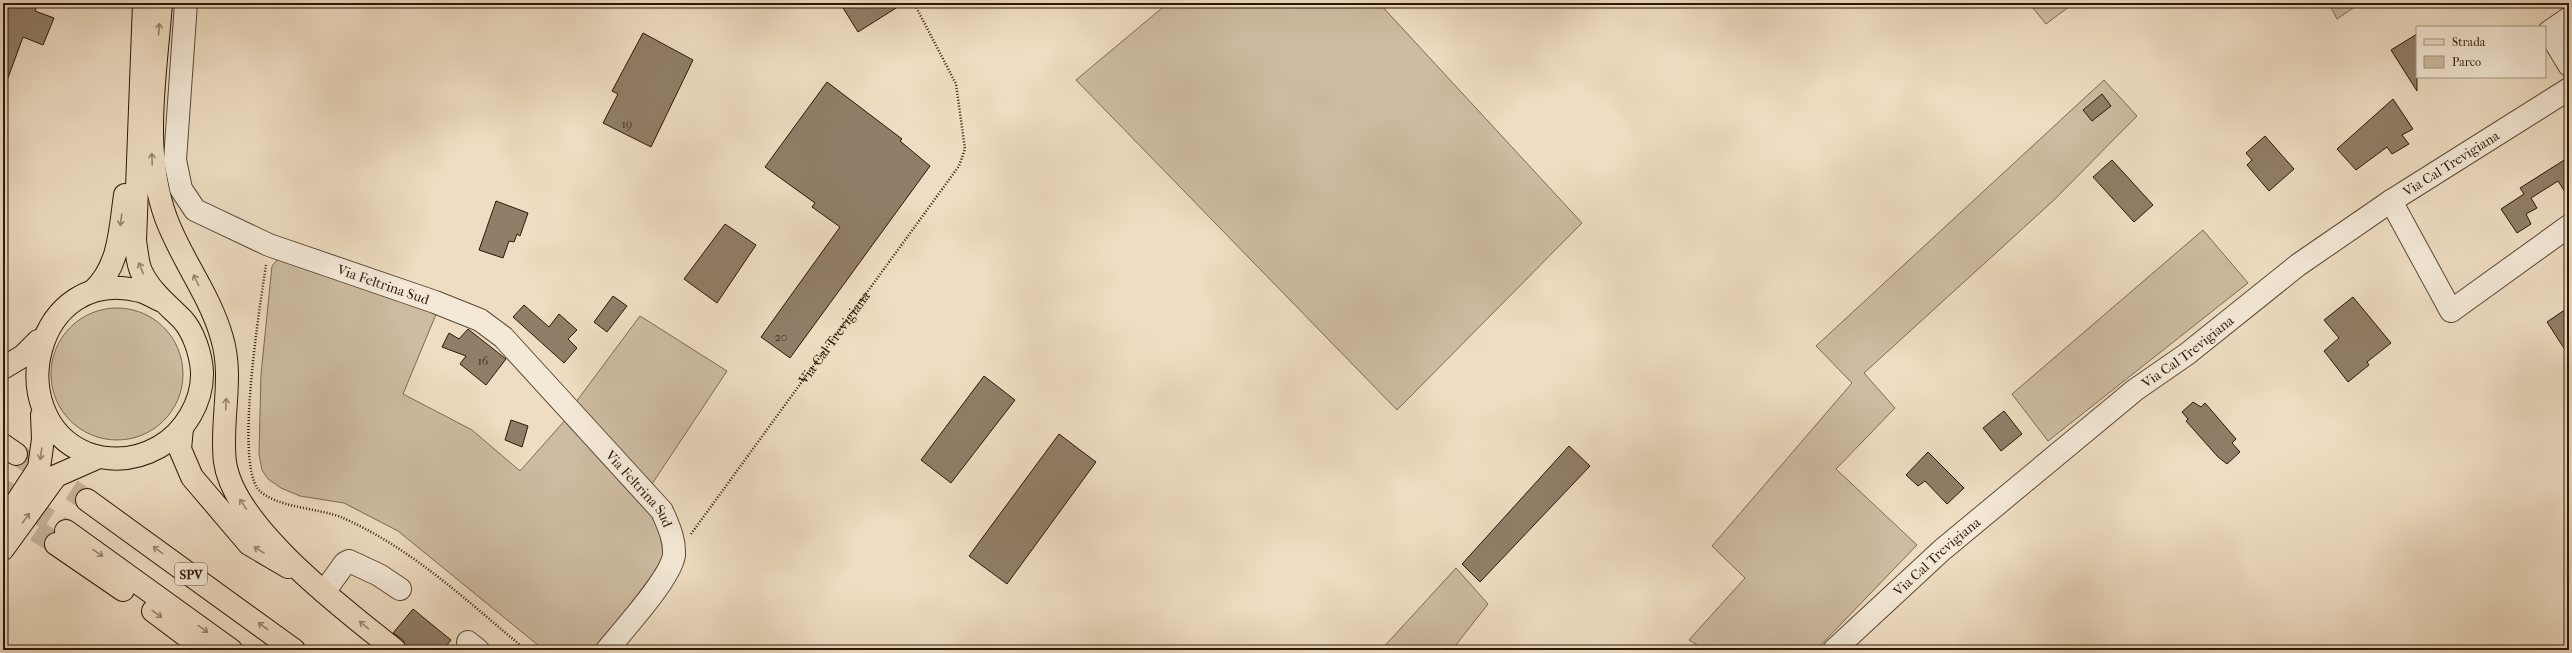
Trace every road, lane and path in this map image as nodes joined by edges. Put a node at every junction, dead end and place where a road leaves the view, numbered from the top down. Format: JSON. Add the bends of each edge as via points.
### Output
{"nodes":[{"id":1,"x":144,"y":3,"type":"edge"},
{"id":2,"x":161,"y":3,"type":"edge"},
{"id":3,"x":186,"y":3,"type":"edge"},
{"id":4,"x":914,"y":3,"type":"edge"},
{"id":5,"x":2569,"y":18,"type":"edge"},
{"id":6,"x":2547,"y":33,"type":"edge"},
{"id":7,"x":2569,"y":65,"type":"edge"},
{"id":8,"x":140,"y":84,"type":"junction"},
{"id":9,"x":2569,"y":89,"type":"edge"},
{"id":10,"x":2391,"y":201,"type":"junction"},
{"id":11,"x":2569,"y":226,"type":"edge"},
{"id":12,"x":269,"y":245,"type":"junction"},
{"id":13,"x":93,"y":291,"type":"junction"},
{"id":14,"x":162,"y":301,"type":"junction"},
{"id":15,"x":38,"y":341,"type":"junction"},
{"id":16,"x":3,"y":368,"type":"edge"},
{"id":17,"x":42,"y":415,"type":"junction"},
{"id":18,"x":182,"y":428,"type":"junction"},
{"id":19,"x":99,"y":457,"type":"junction"},
{"id":20,"x":87,"y":500,"type":"tunnel mouth"},
{"id":21,"x":3,"y":523,"type":"edge"},
{"id":22,"x":3,"y":549,"type":"edge"},
{"id":23,"x":674,"y":556,"type":"junction"},
{"id":24,"x":305,"y":576,"type":"junction"},
{"id":25,"x":400,"y":589,"type":"dead end"},
{"id":26,"x":324,"y":592,"type":"junction"},
{"id":27,"x":205,"y":650,"type":"edge"},
{"id":28,"x":231,"y":650,"type":"edge"},
{"id":29,"x":294,"y":650,"type":"edge"},
{"id":30,"x":394,"y":650,"type":"edge"},
{"id":31,"x":526,"y":650,"type":"edge"},
{"id":32,"x":607,"y":650,"type":"edge"},
{"id":33,"x":1834,"y":650,"type":"edge"}],
"edges":[{"from":1,"to":8,"type":"main road"},
{"from":24,"to":2,"type":"main road","one_way":true,"via":[[250,514],[227,473],[227,376],[222,337],[166,220],[153,168],[152,128]]},
{"from":3,"to":12,"type":"street","name":"Via Feltrina Sud","via":[[175,160],[181,189],[195,210]]},
{"from":4,"to":23,"type":"path","name":"Via Cal Trevigiana","via":[[956,84],[965,148],[960,166]]},
{"from":5,"to":6,"type":"street"},
{"from":6,"to":7,"type":"street"},
{"from":8,"to":13,"type":"main road","one_way":true,"via":[[118,240],[110,272]]},
{"from":14,"to":8,"type":"main road","one_way":true,"via":[[142,271],[135,241]]},
{"from":9,"to":10,"type":"street","name":"Via Cal Trevigiana"},
{"from":10,"to":11,"type":"street","via":[[2451,311]]},
{"from":10,"to":33,"type":"street","name":"Via Cal Trevigiana","via":[[2298,265],[2186,354],[2135,390],[1942,550]]},
{"from":12,"to":23,"type":"street","name":"Via Feltrina Sud","via":[[435,302],[480,320],[503,337],[662,511],[672,534]]},
{"from":12,"to":31,"type":"path","via":[[252,365],[248,459],[258,489],[274,499],[342,517],[412,556]]},
{"from":13,"to":14,"type":"main road","via":[[117,288],[132,290]]},
{"from":13,"to":15,"type":"main road","via":[[73,300],[56,313],[42,331]]},
{"from":14,"to":18,"type":"main road","via":[[183,320],[197,345],[202,372],[198,400]]},
{"from":15,"to":16,"type":"main road","via":[[23,356]]},
{"from":15,"to":17,"type":"main road","via":[[31,373],[34,395]]},
{"from":17,"to":19,"type":"main road","via":[[56,435],[71,446]]},
{"from":17,"to":21,"type":"main road","one_way":true,"via":[[43,440],[39,468]]},
{"from":18,"to":19,"type":"main road","via":[[167,443],[146,454],[123,459]]},
{"from":24,"to":18,"type":"main road","one_way":true,"via":[[249,544],[200,487],[182,459]]},
{"from":22,"to":19,"type":"main road","one_way":true,"via":[[56,476]]},
{"from":29,"to":20,"type":"main road","number":"SPV","one_way":true},
{"from":23,"to":32,"type":"street","via":[[668,573]]},
{"from":24,"to":26,"type":"main road"},
{"from":25,"to":26,"type":"street","via":[[380,575],[349,562],[345,563]]},
{"from":30,"to":26,"type":"main road","one_way":true},
{"from":27,"to":28,"type":"main road","number":"SPV","via":[[61,538]]}]}
